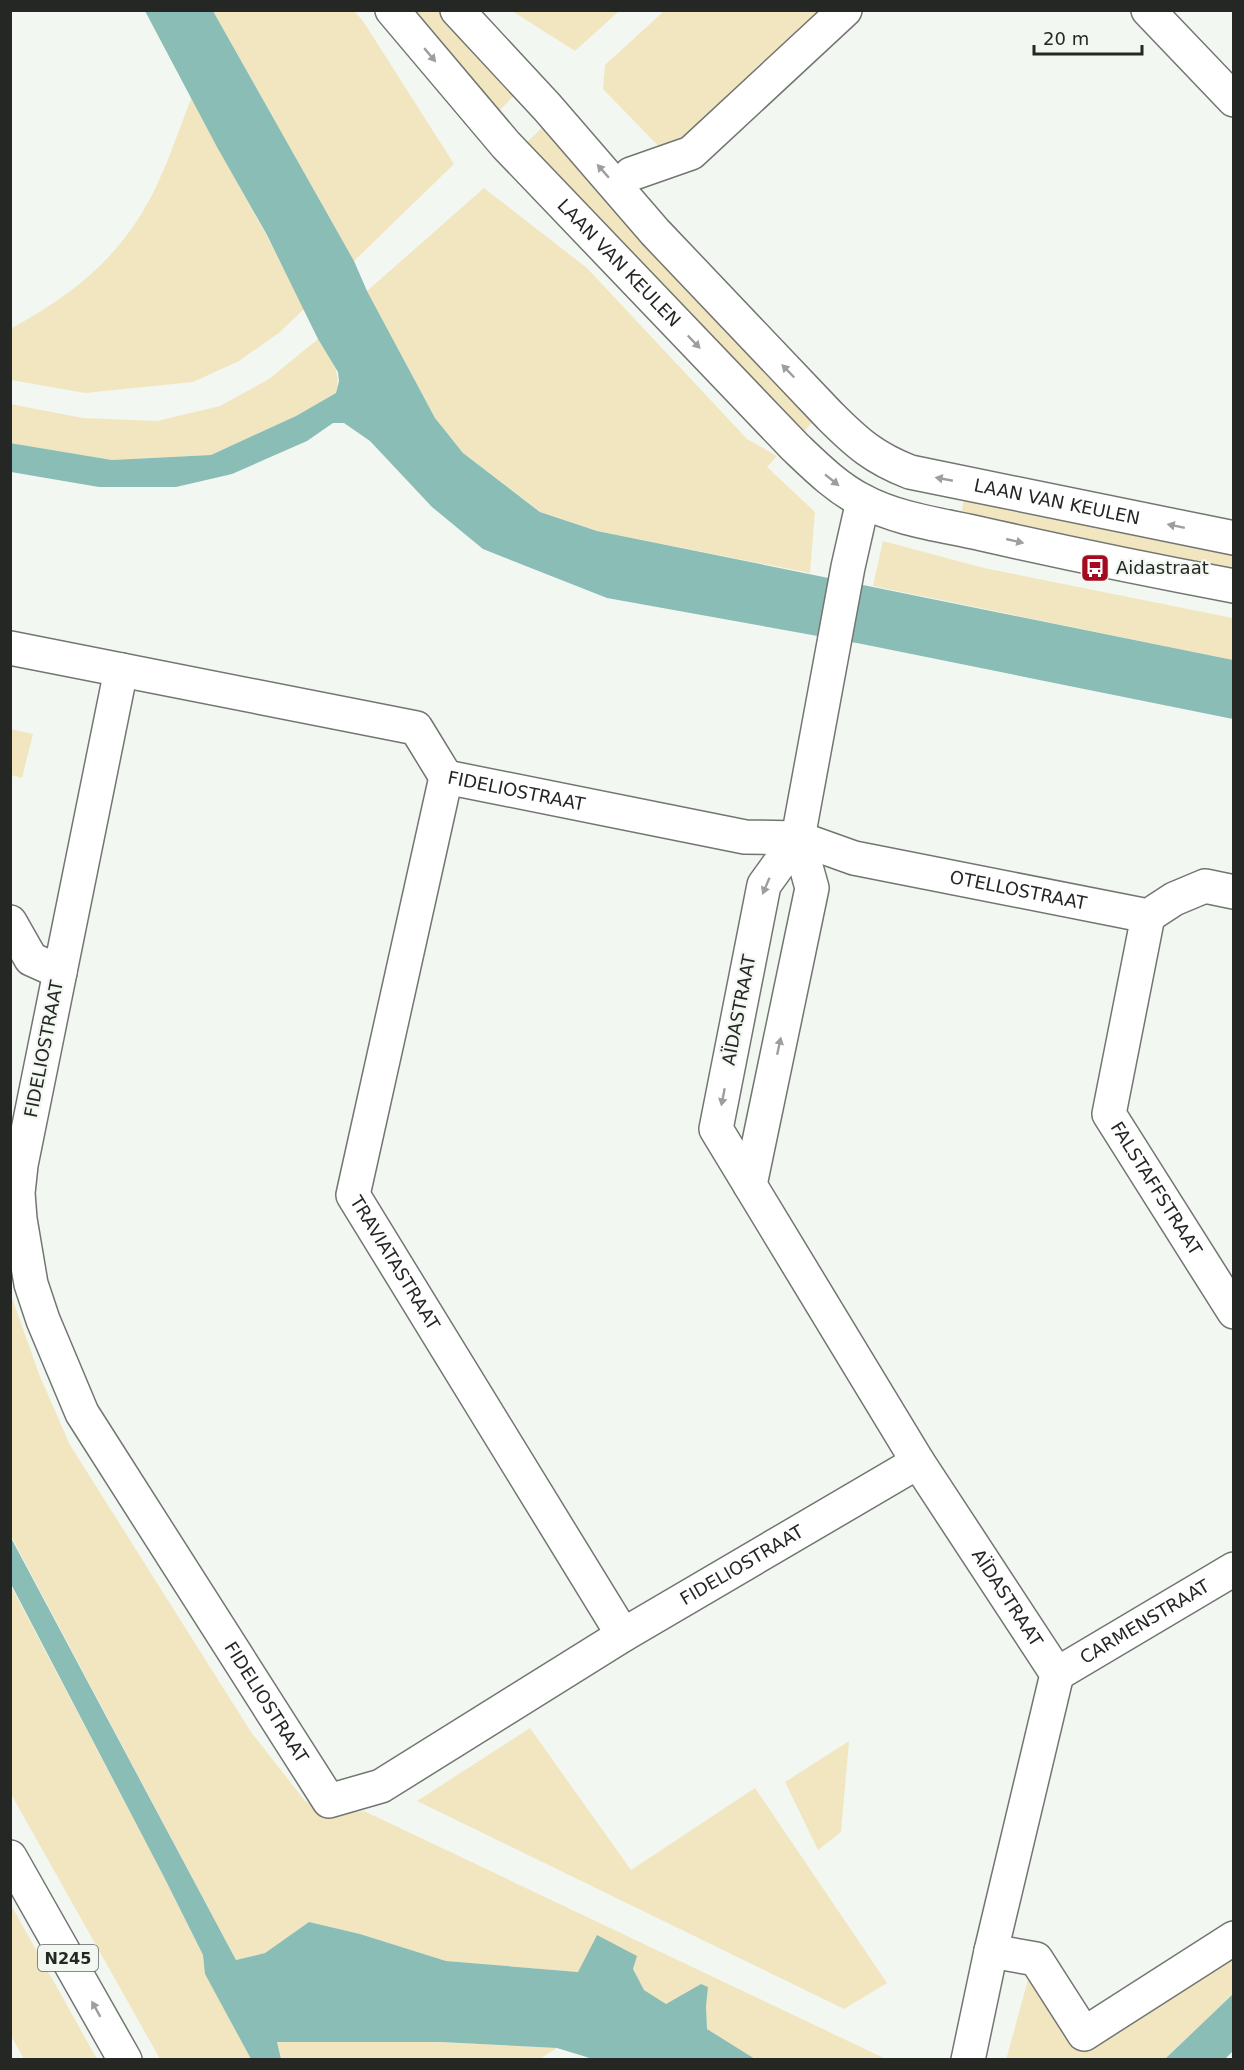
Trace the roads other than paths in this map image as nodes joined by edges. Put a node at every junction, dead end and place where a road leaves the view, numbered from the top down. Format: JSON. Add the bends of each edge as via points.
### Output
{"nodes":[{"id":1,"x":392,"y":10,"type":"edge"},
{"id":2,"x":457,"y":10,"type":"edge"},
{"id":3,"x":845,"y":10,"type":"edge"},
{"id":4,"x":1148,"y":10,"type":"edge"},
{"id":5,"x":1233,"y":100,"type":"edge"},
{"id":6,"x":631,"y":174,"type":"dead end"},
{"id":7,"x":880,"y":459,"type":"junction"},
{"id":8,"x":863,"y":501,"type":"junction"},
{"id":9,"x":1233,"y":538,"type":"edge"},
{"id":10,"x":1233,"y":586,"type":"edge"},
{"id":11,"x":10,"y":648,"type":"edge"},
{"id":12,"x":120,"y":670,"type":"junction"},
{"id":13,"x":446,"y":777,"type":"junction"},
{"id":14,"x":798,"y":838,"type":"junction"},
{"id":15,"x":1233,"y":892,"type":"edge"},
{"id":16,"x":1148,"y":916,"type":"junction"},
{"id":17,"x":10,"y":922,"type":"edge"},
{"id":18,"x":60,"y":972,"type":"junction"},
{"id":19,"x":750,"y":1185,"type":"junction"},
{"id":20,"x":1233,"y":1312,"type":"edge"},
{"id":21,"x":918,"y":1462,"type":"junction"},
{"id":22,"x":1233,"y":1569,"type":"edge"},
{"id":23,"x":623,"y":1635,"type":"junction"},
{"id":24,"x":1056,"y":1674,"type":"junction"},
{"id":25,"x":10,"y":1857,"type":"edge"},
{"id":26,"x":1233,"y":1938,"type":"edge"},
{"id":27,"x":991,"y":1951,"type":"junction"},
{"id":28,"x":125,"y":2060,"type":"edge"},
{"id":29,"x":968,"y":2060,"type":"edge"}],
"edges":[{"from":1,"to":8,"type":"street","name":"LAAN VAN KEULEN","one_way":true,"via":[[506,145],[632,278],[795,447],[827,477]]},
{"from":7,"to":2,"type":"street","name":"LAAN VAN KEULEN","one_way":true,"via":[[830,416],[655,232]]},
{"from":3,"to":6,"type":"street","via":[[691,153]]},
{"from":4,"to":5,"type":"street"},
{"from":7,"to":8,"type":"street"},
{"from":9,"to":7,"type":"street","name":"LAAN VAN KEULEN","one_way":true,"via":[[910,472]]},
{"from":8,"to":10,"type":"street","name":"LAAN VAN KEULEN","one_way":true,"via":[[896,515]]},
{"from":8,"to":14,"type":"street","name":"AÏDASTRAAT"},
{"from":11,"to":12,"type":"street","name":"FIDELIOSTRAAT"},
{"from":12,"to":13,"type":"street","name":"FIDELIOSTRAAT","via":[[416,728]]},
{"from":12,"to":18,"type":"street","name":"FIDELIOSTRAAT"},
{"from":13,"to":14,"type":"street","name":"FIDELIOSTRAAT","via":[[745,837]]},
{"from":13,"to":23,"type":"street","name":"TRAVIATASTRAAT","via":[[353,1195]]},
{"from":14,"to":16,"type":"street","name":"OTELLOSTRAAT","via":[[854,858]]},
{"from":19,"to":14,"type":"street","name":"AÏDASTRAAT","one_way":true,"via":[[812,888]]},
{"from":14,"to":19,"type":"street","name":"AÏDASTRAAT","one_way":true,"via":[[764,885],[716,1129]]},
{"from":15,"to":16,"type":"street","via":[[1205,886]]},
{"from":16,"to":20,"type":"street","name":"FALSTAFFSTRAAT","via":[[1109,1114]]},
{"from":17,"to":18,"type":"street","name":"FIDELIOSTRAAT","via":[[31,959]]},
{"from":18,"to":23,"type":"street","name":"FIDELIOSTRAAT","via":[[18,1193],[24,1251],[43,1320],[82,1413],[329,1802],[381,1786]]},
{"from":19,"to":21,"type":"street","name":"AÏDASTRAAT"},
{"from":21,"to":23,"type":"street","name":"FIDELIOSTRAAT"},
{"from":21,"to":24,"type":"street","name":"AÏDASTRAAT"},
{"from":22,"to":24,"type":"street","name":"CARMENSTRAAT"},
{"from":24,"to":27,"type":"street"},
{"from":28,"to":25,"type":"street","number":"N245","one_way":true},
{"from":26,"to":27,"type":"street","via":[[1084,2034],[1036,1959]]},
{"from":27,"to":29,"type":"street"}]}
